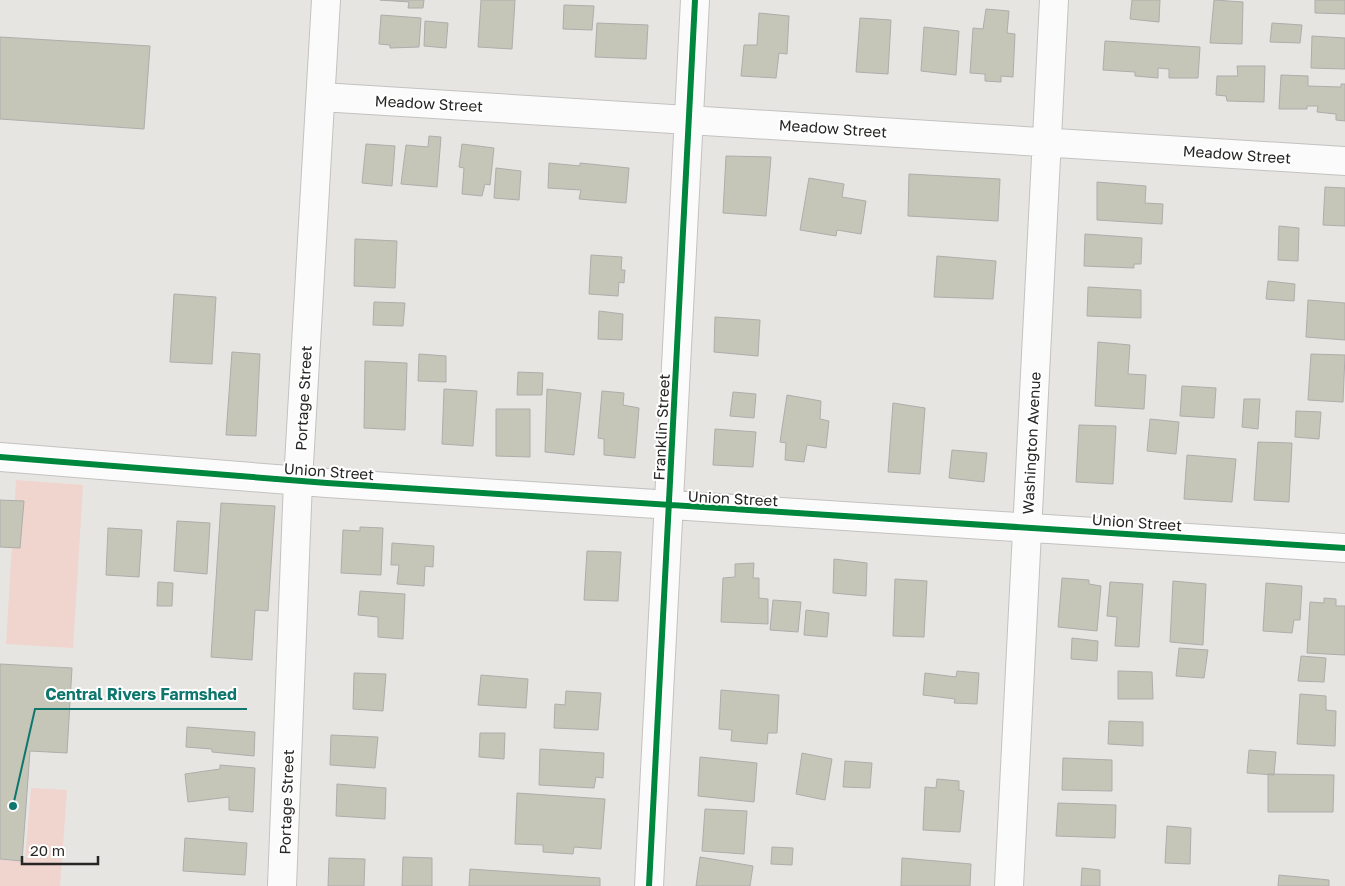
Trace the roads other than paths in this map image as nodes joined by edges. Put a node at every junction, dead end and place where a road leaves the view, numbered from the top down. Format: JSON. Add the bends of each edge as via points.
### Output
{"nodes":[{"id":1,"x":326,"y":0,"type":"edge"},
{"id":2,"x":695,"y":0,"type":"edge"},
{"id":3,"x":1054,"y":0,"type":"edge"},
{"id":4,"x":321,"y":97,"type":"junction"},
{"id":5,"x":689,"y":119,"type":"junction"},
{"id":6,"x":1047,"y":142,"type":"junction"},
{"id":7,"x":1345,"y":161,"type":"edge"},
{"id":8,"x":0,"y":457,"type":"edge"},
{"id":9,"x":298,"y":481,"type":"junction"},
{"id":10,"x":669,"y":506,"type":"junction"},
{"id":11,"x":1027,"y":528,"type":"junction"},
{"id":12,"x":1345,"y":548,"type":"edge"},
{"id":13,"x":282,"y":886,"type":"edge"},
{"id":14,"x":649,"y":886,"type":"edge"},
{"id":15,"x":1009,"y":886,"type":"edge"}],
"edges":[{"from":1,"to":4,"type":"street","name":"Portage Street"},
{"from":2,"to":5,"type":"street","name":"Franklin Street"},
{"from":3,"to":6,"type":"street","name":"Washington Avenue"},
{"from":4,"to":5,"type":"street","name":"Meadow Street"},
{"from":4,"to":9,"type":"street","name":"Portage Street"},
{"from":5,"to":6,"type":"street","name":"Meadow Street"},
{"from":5,"to":10,"type":"street","name":"Franklin Street"},
{"from":6,"to":7,"type":"street","name":"Meadow Street"},
{"from":6,"to":11,"type":"street","name":"Washington Avenue"},
{"from":8,"to":9,"type":"street","name":"Union Street"},
{"from":9,"to":10,"type":"street","name":"Union Street"},
{"from":9,"to":13,"type":"street","name":"Portage Street"},
{"from":10,"to":11,"type":"street","name":"Union Street"},
{"from":10,"to":14,"type":"street","name":"Franklin Street"},
{"from":11,"to":12,"type":"street","name":"Union Street"},
{"from":11,"to":15,"type":"street","name":"Washington Avenue"}]}
